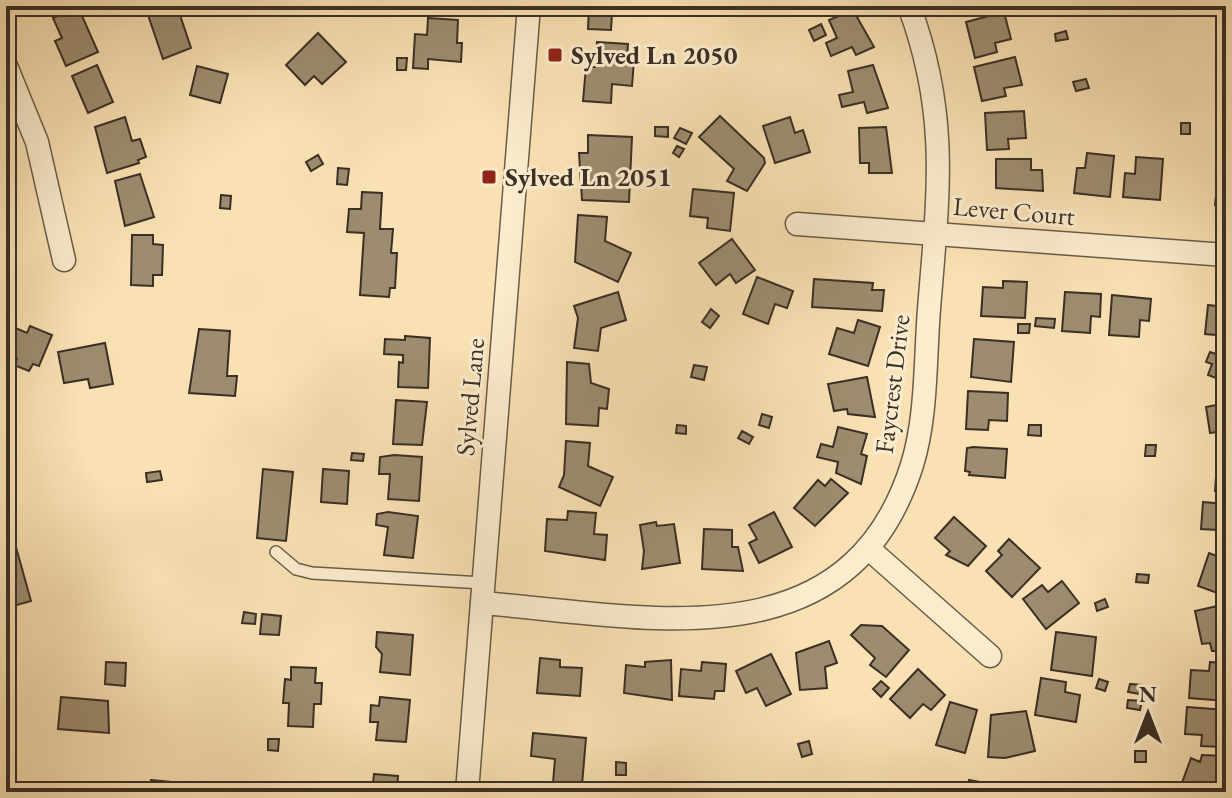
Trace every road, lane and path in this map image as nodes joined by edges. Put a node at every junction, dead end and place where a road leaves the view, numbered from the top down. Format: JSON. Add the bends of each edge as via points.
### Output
{"nodes":[{"id":1,"x":529,"y":6,"type":"edge"},
{"id":2,"x":909,"y":6,"type":"edge"},
{"id":3,"x":6,"y":66,"type":"edge"},
{"id":4,"x":797,"y":224,"type":"dead end"},
{"id":5,"x":935,"y":233,"type":"junction"},
{"id":6,"x":1226,"y":255,"type":"edge"},
{"id":7,"x":64,"y":260,"type":"dead end"},
{"id":8,"x":869,"y":549,"type":"junction"},
{"id":9,"x":276,"y":552,"type":"dead end"},
{"id":10,"x":482,"y":593,"type":"junction"},
{"id":11,"x":990,"y":656,"type":"dead end"},
{"id":12,"x":467,"y":792,"type":"edge"}],
"edges":[{"from":1,"to":10,"type":"street","name":"Sylved Lane"},
{"from":2,"to":5,"type":"street","name":"Faycrest Drive","via":[[933,82],[940,131]]},
{"from":3,"to":7,"type":"street","via":[[37,142]]},
{"from":4,"to":5,"type":"street","name":"Lever Court"},
{"from":5,"to":6,"type":"street","name":"Lever Court"},
{"from":5,"to":8,"type":"street","name":"Faycrest Drive","via":[[919,430],[912,463]]},
{"from":8,"to":10,"type":"street","name":"Faycrest Drive","via":[[822,587],[747,615],[707,619]]},
{"from":8,"to":11,"type":"street"},
{"from":9,"to":10,"type":"lane","via":[[296,569],[312,573]]},
{"from":10,"to":12,"type":"street","name":"Sylved Lane"}]}
